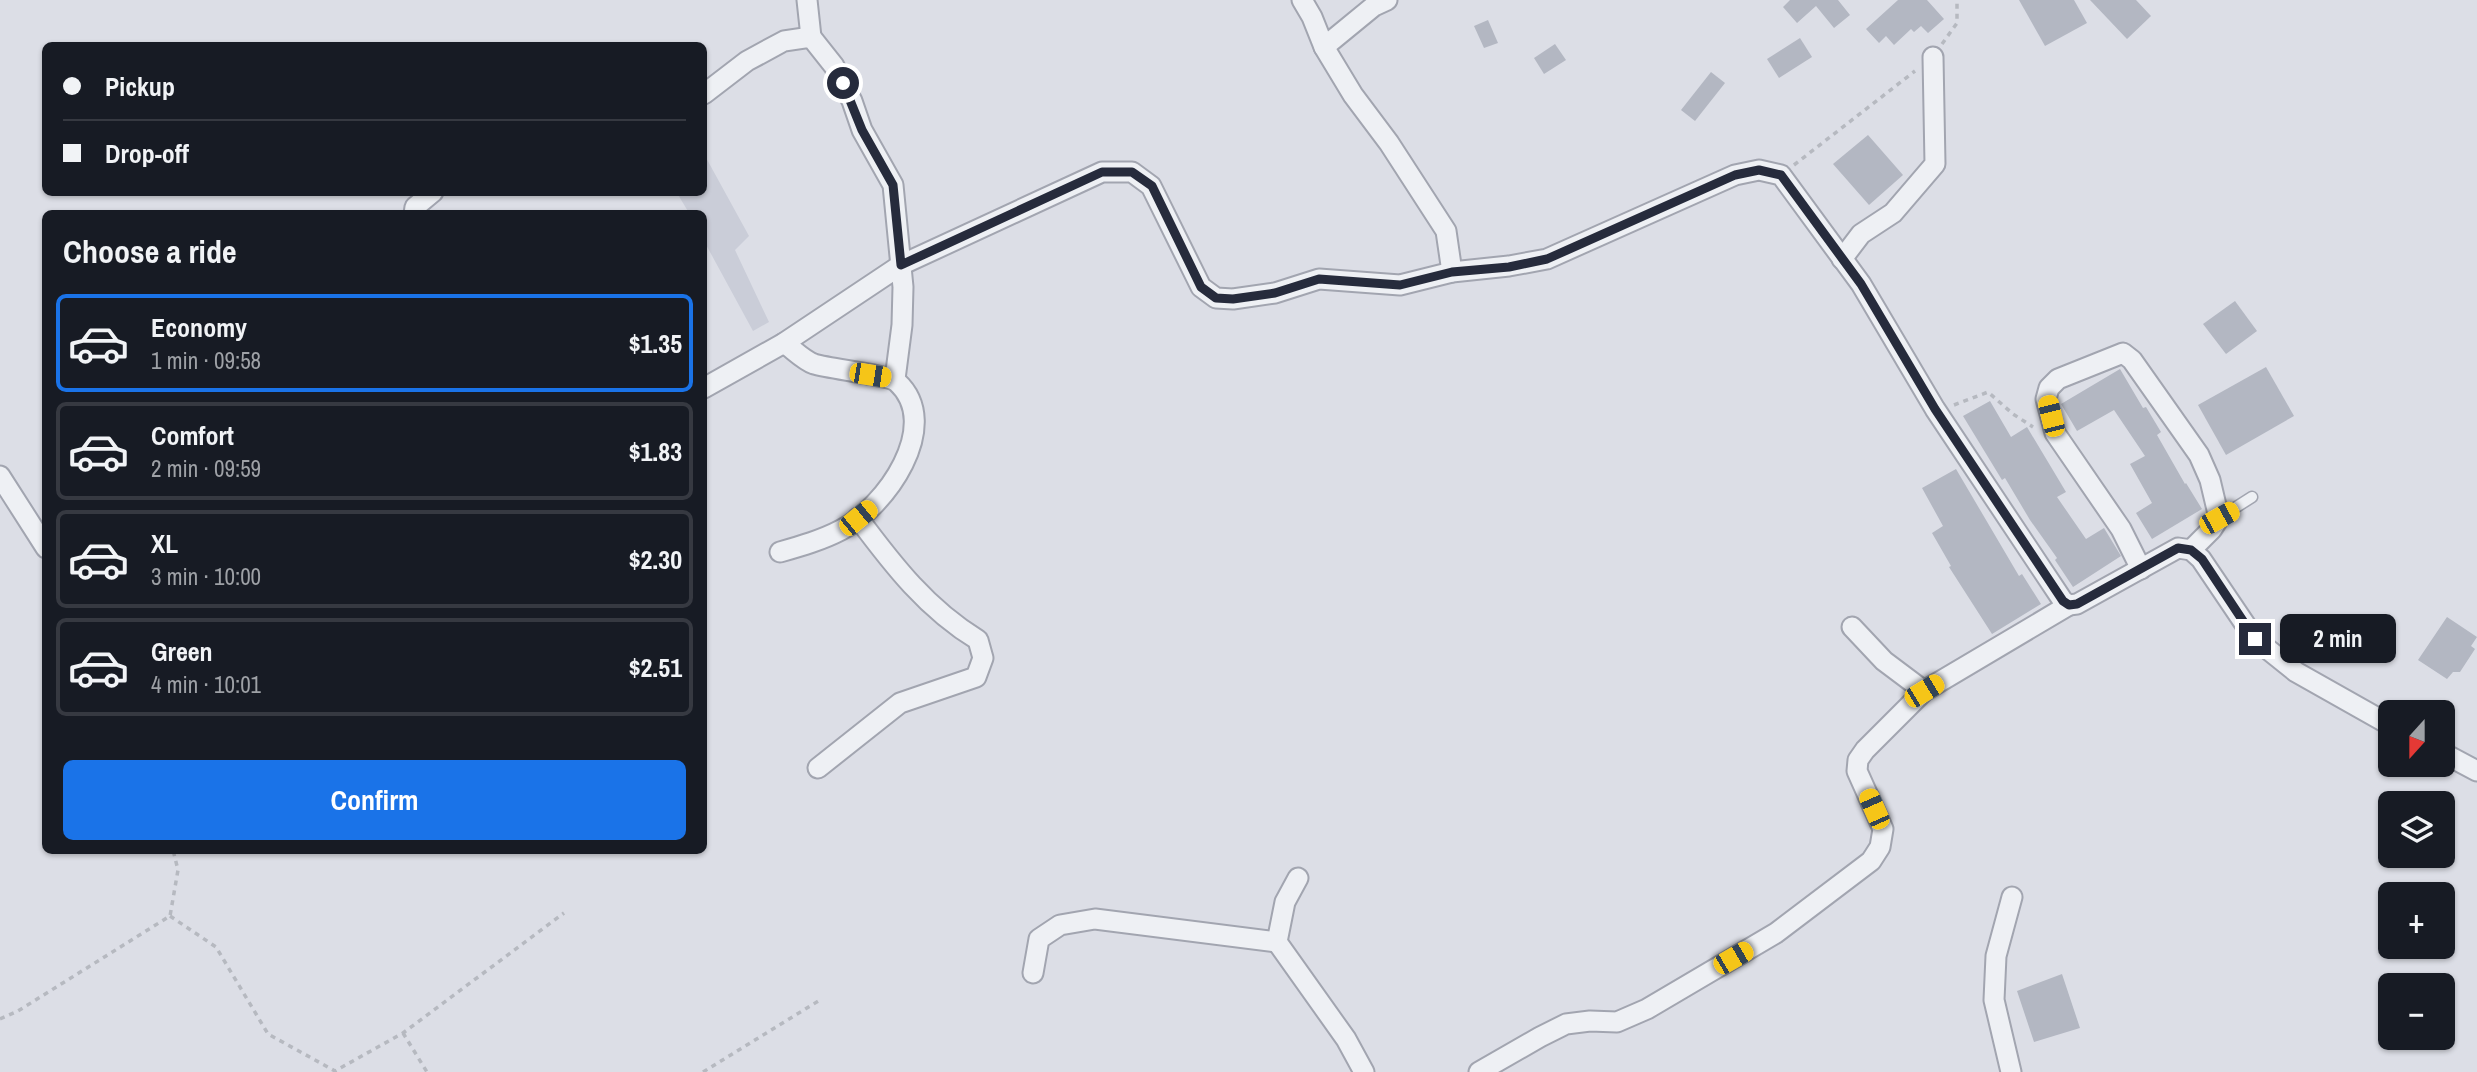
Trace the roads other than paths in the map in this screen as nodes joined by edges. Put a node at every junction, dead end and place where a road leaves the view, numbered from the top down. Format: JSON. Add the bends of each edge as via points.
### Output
{"nodes":[{"id":1,"x":807,"y":0,"type":"edge"},
{"id":2,"x":1303,"y":0,"type":"edge"},
{"id":3,"x":1387,"y":0,"type":"edge"},
{"id":4,"x":811,"y":37,"type":"junction"},
{"id":5,"x":1324,"y":47,"type":"junction"},
{"id":6,"x":1933,"y":57,"type":"road end"},
{"id":7,"x":707,"y":92,"type":"edge"},
{"id":8,"x":428,"y":196,"type":"edge"},
{"id":9,"x":415,"y":210,"type":"edge"},
{"id":10,"x":1842,"y":259,"type":"junction"},
{"id":11,"x":901,"y":265,"type":"junction"},
{"id":12,"x":1452,"y":272,"type":"junction"},
{"id":13,"x":783,"y":342,"type":"junction"},
{"id":14,"x":895,"y":379,"type":"junction"},
{"id":15,"x":707,"y":386,"type":"edge"},
{"id":16,"x":0,"y":476,"type":"edge"},
{"id":17,"x":2252,"y":497,"type":"dead end"},
{"id":18,"x":858,"y":518,"type":"junction"},
{"id":19,"x":2219,"y":518,"type":"junction"},
{"id":20,"x":42,"y":542,"type":"edge"},
{"id":21,"x":2191,"y":550,"type":"junction"},
{"id":22,"x":780,"y":552,"type":"dead end"},
{"id":23,"x":2141,"y":569,"type":"junction"},
{"id":24,"x":2069,"y":605,"type":"junction"},
{"id":25,"x":1852,"y":627,"type":"dead end"},
{"id":26,"x":1924,"y":691,"type":"junction"},
{"id":27,"x":2378,"y":718,"type":"edge"},
{"id":28,"x":2455,"y":759,"type":"edge"},
{"id":29,"x":818,"y":768,"type":"dead end"},
{"id":30,"x":2477,"y":771,"type":"edge"},
{"id":31,"x":1298,"y":878,"type":"dead end"},
{"id":32,"x":2012,"y":897,"type":"dead end"},
{"id":33,"x":1277,"y":942,"type":"junction"},
{"id":34,"x":1033,"y":973,"type":"dead end"},
{"id":35,"x":1364,"y":1072,"type":"edge"},
{"id":36,"x":1479,"y":1072,"type":"edge"},
{"id":37,"x":2011,"y":1072,"type":"edge"}],
"edges":[{"from":1,"to":4,"type":"street"},
{"from":2,"to":5,"type":"street"},
{"from":3,"to":5,"type":"street"},
{"from":4,"to":7,"type":"street","via":[[784,41],[747,61]]},
{"from":4,"to":11,"type":"street","via":[[834,65],[862,130],[893,185]]},
{"from":5,"to":12,"type":"street","via":[[1447,231]]},
{"from":6,"to":10,"type":"street","via":[[1935,164],[1894,213],[1861,234]]},
{"from":8,"to":9,"type":"street"},
{"from":10,"to":12,"type":"street","via":[[1781,175],[1759,170],[1735,175],[1547,259]]},
{"from":10,"to":24,"type":"street","via":[[1935,409]]},
{"from":11,"to":12,"type":"street","via":[[1102,172],[1132,172],[1152,186],[1201,287],[1216,298],[1275,293],[1319,279],[1400,285]]},
{"from":11,"to":13,"type":"street"},
{"from":11,"to":14,"type":"street","via":[[902,325]]},
{"from":13,"to":14,"type":"street","via":[[811,363]]},
{"from":13,"to":15,"type":"street"},
{"from":14,"to":18,"type":"street","via":[[913,409],[913,444],[900,470]]},
{"from":16,"to":20,"type":"street"},
{"from":17,"to":19,"type":"lane"},
{"from":18,"to":22,"type":"street","via":[[843,530]]},
{"from":18,"to":29,"type":"street","via":[[908,582],[978,640],[983,658],[976,677],[900,703]]},
{"from":19,"to":21,"type":"street"},
{"from":19,"to":23,"type":"street","via":[[2199,455],[2128,355],[2123,353],[2058,379],[2046,399],[2055,433],[2121,529]]},
{"from":21,"to":23,"type":"street","via":[[2178,548]]},
{"from":21,"to":27,"type":"street","via":[[2202,559],[2255,639],[2296,672]]},
{"from":23,"to":24,"type":"street"},
{"from":24,"to":26,"type":"street"},
{"from":25,"to":26,"type":"street","via":[[1884,661]]},
{"from":26,"to":36,"type":"street","via":[[1858,760],[1857,771],[1883,829],[1880,848],[1871,861],[1776,933],[1647,1009],[1616,1022],[1566,1024]]},
{"from":28,"to":30,"type":"street"},
{"from":31,"to":33,"type":"street","via":[[1285,902]]},
{"from":32,"to":37,"type":"street","via":[[1996,956],[1994,999]]},
{"from":33,"to":34,"type":"street","via":[[1095,919],[1060,925],[1039,939]]},
{"from":33,"to":35,"type":"street"}]}
